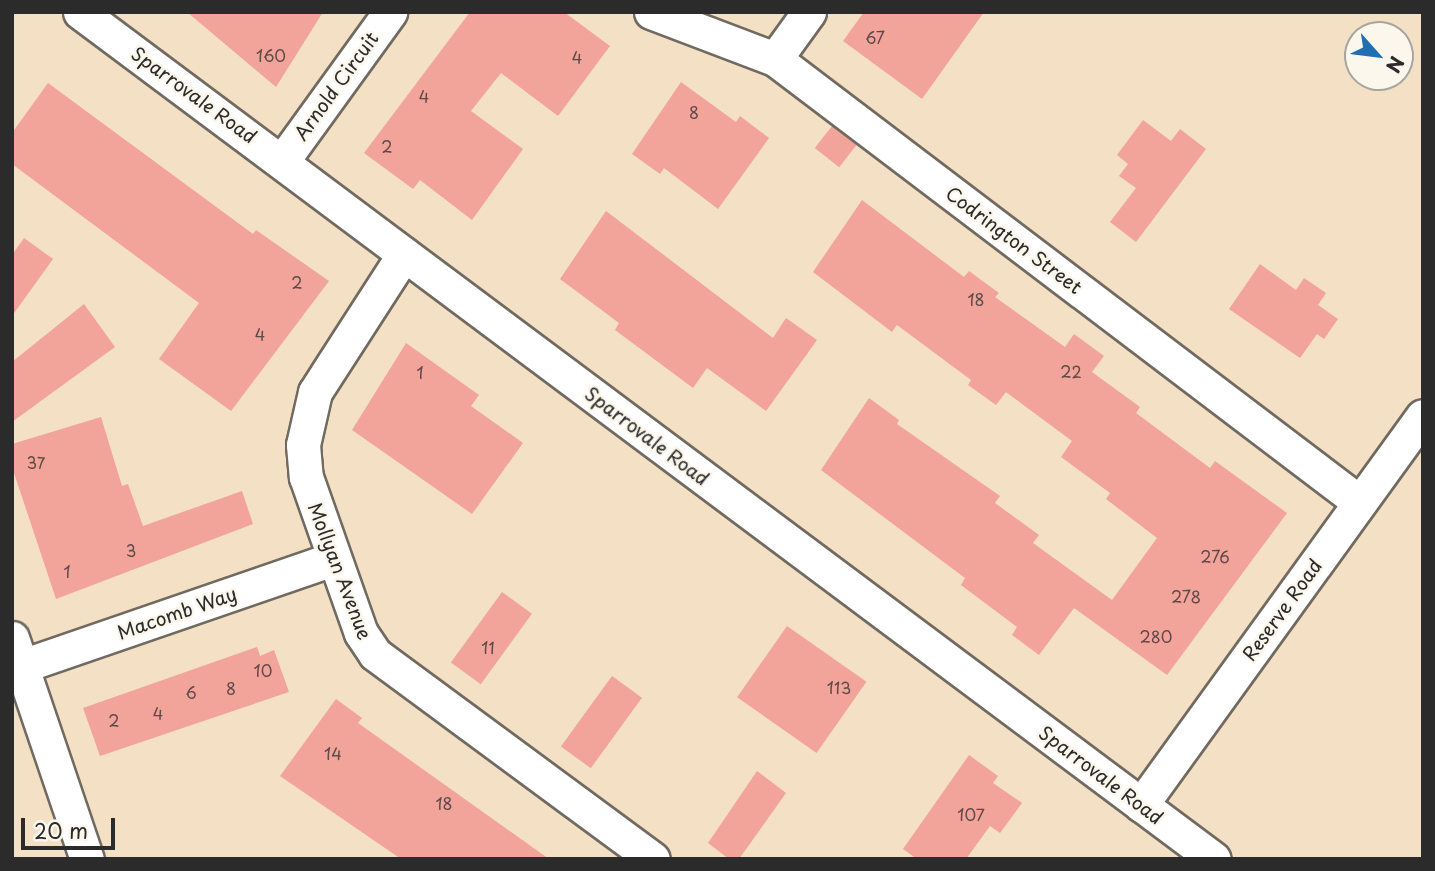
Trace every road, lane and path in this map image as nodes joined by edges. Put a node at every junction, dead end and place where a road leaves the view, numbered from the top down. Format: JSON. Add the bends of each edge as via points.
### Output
{"nodes":[{"id":1,"x":80,"y":12,"type":"edge"},
{"id":2,"x":390,"y":12,"type":"edge"},
{"id":3,"x":650,"y":12,"type":"edge"},
{"id":4,"x":809,"y":12,"type":"edge"},
{"id":5,"x":775,"y":59,"type":"junction"},
{"id":6,"x":283,"y":160,"type":"junction"},
{"id":7,"x":404,"y":254,"type":"junction"},
{"id":8,"x":1423,"y":416,"type":"edge"},
{"id":9,"x":1359,"y":502,"type":"junction"},
{"id":10,"x":332,"y":559,"type":"junction"},
{"id":11,"x":17,"y":652,"type":"edge"},
{"id":12,"x":1141,"y":805,"type":"junction"},
{"id":13,"x":88,"y":859,"type":"edge"},
{"id":14,"x":653,"y":859,"type":"edge"},
{"id":15,"x":1214,"y":859,"type":"edge"}],
"edges":[{"from":1,"to":6,"type":"street","name":"Sparrovale Road"},
{"from":2,"to":6,"type":"street","name":"Arnold Circuit"},
{"from":3,"to":5,"type":"street","name":"Codrington Street"},
{"from":4,"to":5,"type":"street"},
{"from":5,"to":9,"type":"street","name":"Codrington Street"},
{"from":6,"to":7,"type":"street","name":"Sparrovale Road"},
{"from":7,"to":10,"type":"street","name":"Mollyan Avenue","via":[[325,374],[309,409],[303,445],[306,477]]},
{"from":7,"to":12,"type":"street","name":"Sparrovale Road"},
{"from":8,"to":9,"type":"street","name":"Reserve Road"},
{"from":9,"to":12,"type":"street","name":"Reserve Road"},
{"from":10,"to":11,"type":"street","name":"Macomb Way"},
{"from":10,"to":14,"type":"street","name":"Mollyan Avenue","via":[[364,641],[375,654]]},
{"from":11,"to":13,"type":"street"},
{"from":12,"to":15,"type":"street","name":"Sparrovale Road"}]}
